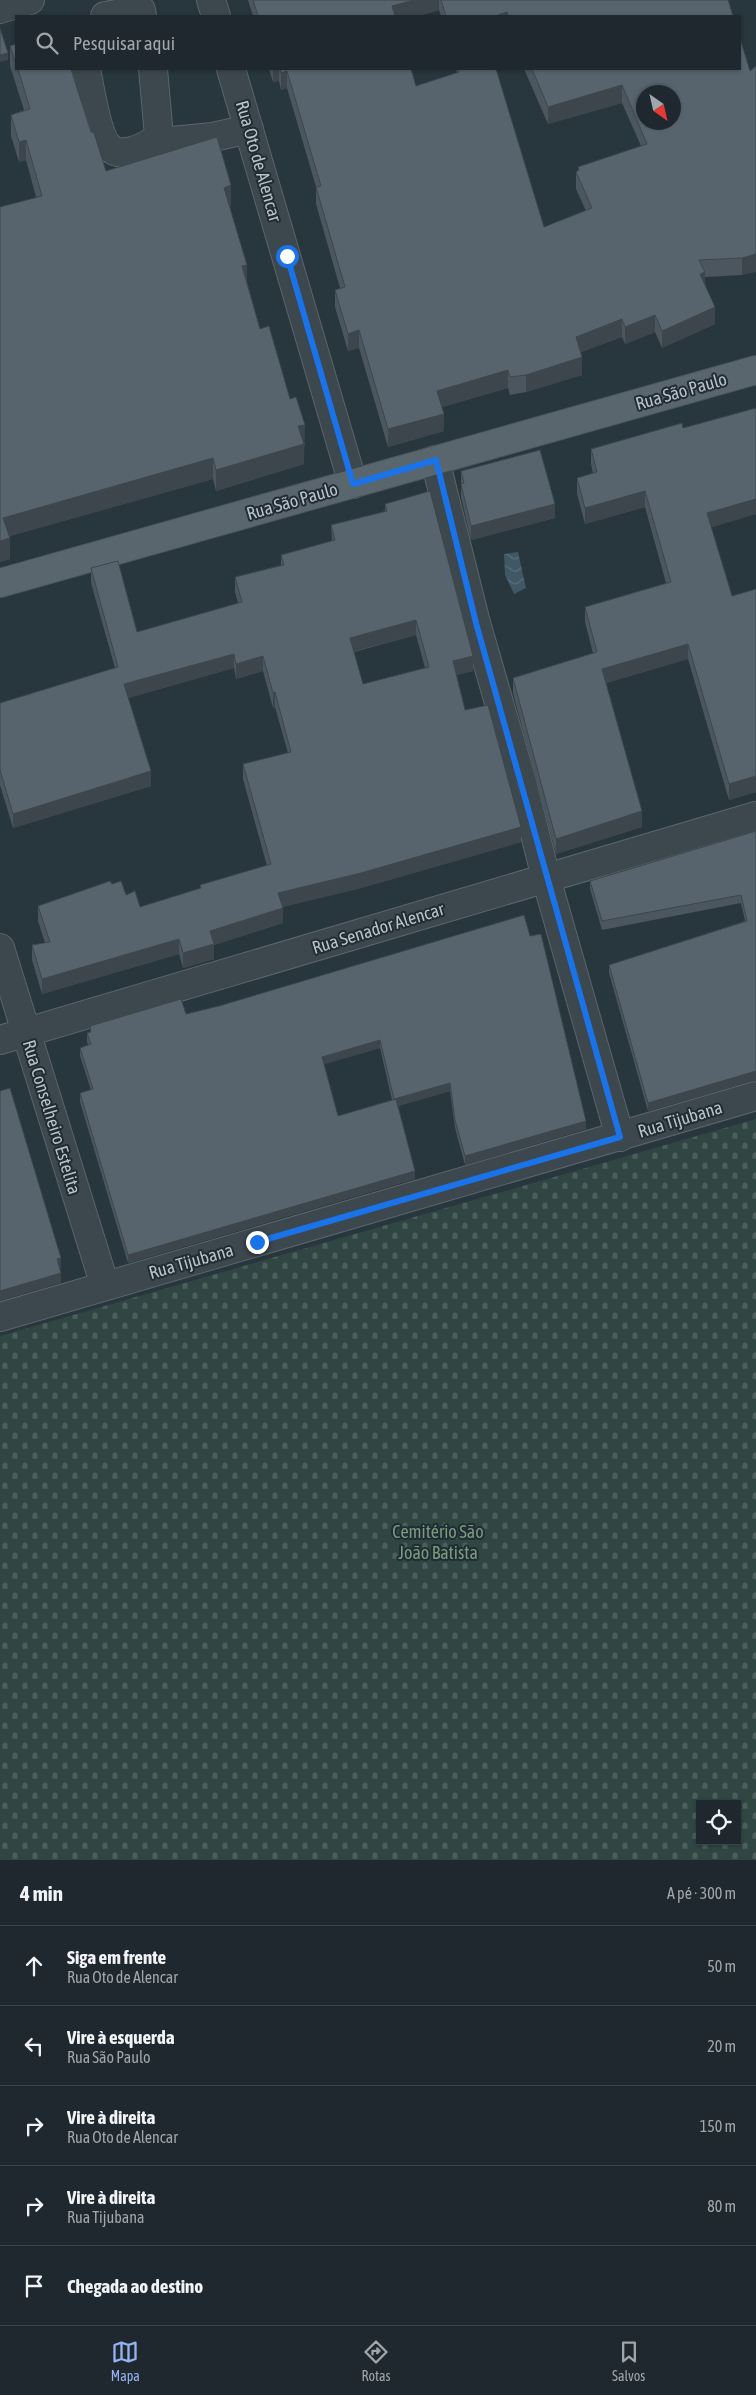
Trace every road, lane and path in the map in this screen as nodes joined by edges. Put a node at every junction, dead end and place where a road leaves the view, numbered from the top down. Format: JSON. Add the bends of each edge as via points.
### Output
{"nodes":[{"id":1,"x":30,"y":0,"type":"edge"},
{"id":2,"x":211,"y":0,"type":"edge"},
{"id":3,"x":0,"y":9,"type":"edge"},
{"id":4,"x":111,"y":15,"type":"edge"},
{"id":5,"x":142,"y":15,"type":"edge"},
{"id":6,"x":216,"y":15,"type":"edge"},
{"id":7,"x":86,"y":70,"type":"edge"},
{"id":8,"x":154,"y":70,"type":"edge"},
{"id":9,"x":231,"y":70,"type":"edge"},
{"id":10,"x":249,"y":129,"type":"junction"},
{"id":11,"x":151,"y":144,"type":"junction"},
{"id":12,"x":756,"y":370,"type":"edge"},
{"id":13,"x":436,"y":460,"type":"junction"},
{"id":14,"x":353,"y":484,"type":"junction"},
{"id":15,"x":0,"y":582,"type":"edge"},
{"id":16,"x":756,"y":816,"type":"edge"},
{"id":17,"x":546,"y":878,"type":"junction"},
{"id":18,"x":1,"y":955,"type":"edge"},
{"id":19,"x":26,"y":1032,"type":"junction"},
{"id":20,"x":0,"y":1040,"type":"edge"},
{"id":21,"x":756,"y":1096,"type":"edge"},
{"id":22,"x":620,"y":1137,"type":"junction"},
{"id":23,"x":105,"y":1286,"type":"junction"},
{"id":24,"x":0,"y":1317,"type":"edge"}],
"edges":[{"from":1,"to":3,"type":"street"},
{"from":2,"to":6,"type":"street"},
{"from":4,"to":5,"type":"street","via":[[141,10]]},
{"from":7,"to":11,"type":"street","via":[[103,140],[111,150],[121,153]]},
{"from":8,"to":11,"type":"street","via":[[159,136]]},
{"from":9,"to":10,"type":"street","name":"Rua Oto de Alencar"},
{"from":10,"to":11,"type":"street","via":[[214,137]]},
{"from":10,"to":14,"type":"street","name":"Rua Oto de Alencar"},
{"from":12,"to":13,"type":"main road","name":"Rua São Paulo"},
{"from":13,"to":14,"type":"main road","name":"Rua São Paulo"},
{"from":13,"to":17,"type":"street","via":[[476,623]]},
{"from":14,"to":15,"type":"main road","name":"Rua São Paulo"},
{"from":16,"to":17,"type":"street","name":"Rua Senador Alencar"},
{"from":17,"to":19,"type":"street","name":"Rua Senador Alencar"},
{"from":17,"to":22,"type":"street"},
{"from":18,"to":19,"type":"street","name":"Rua Conselheiro Estelita"},
{"from":19,"to":20,"type":"street","name":"Rua Senador Alencar"},
{"from":19,"to":23,"type":"street","name":"Rua Conselheiro Estelita"},
{"from":21,"to":22,"type":"street","name":"Rua Tijubana"},
{"from":22,"to":23,"type":"street","name":"Rua Tijubana"},
{"from":23,"to":24,"type":"street","name":"Rua Tijubana"}]}
